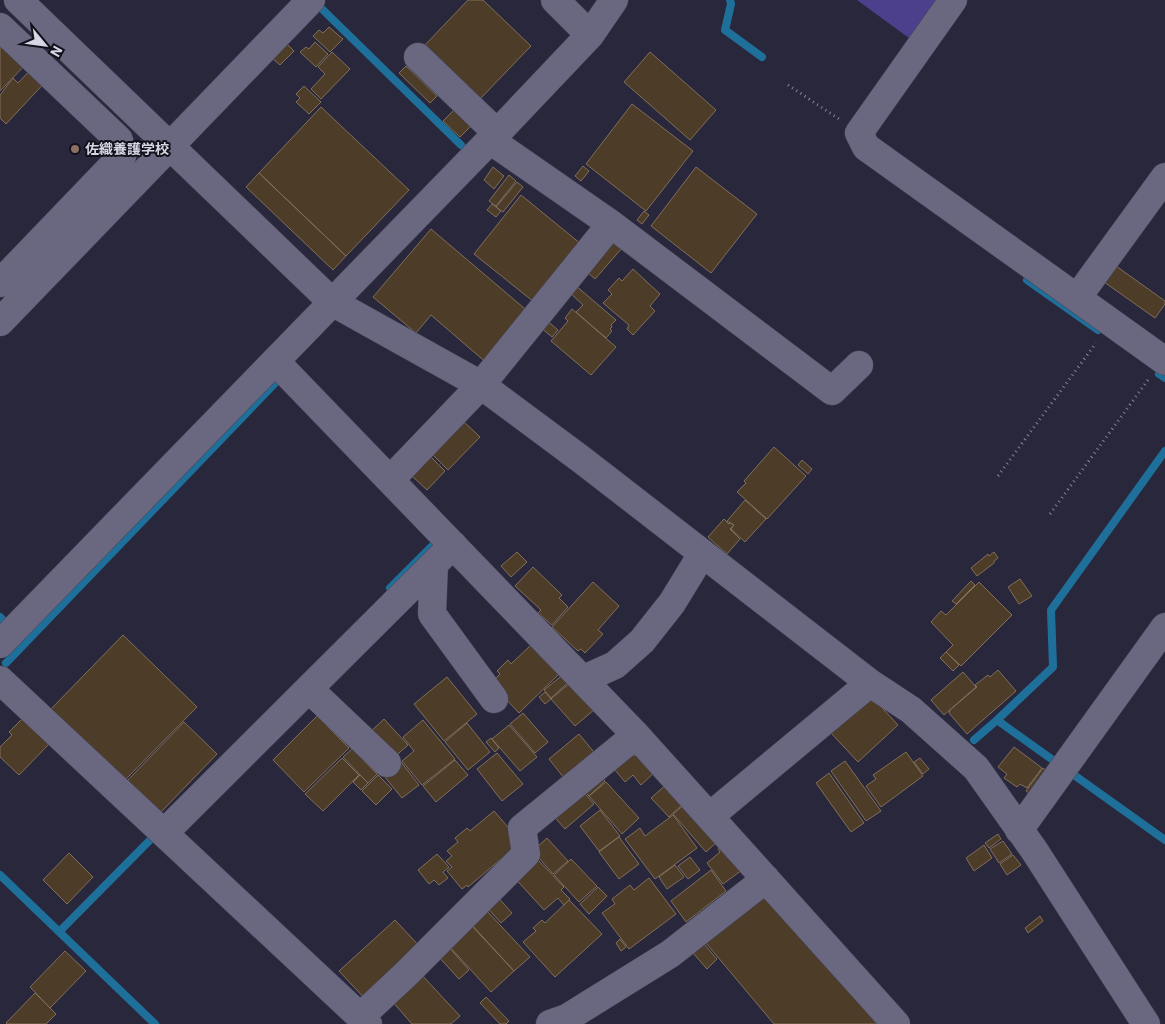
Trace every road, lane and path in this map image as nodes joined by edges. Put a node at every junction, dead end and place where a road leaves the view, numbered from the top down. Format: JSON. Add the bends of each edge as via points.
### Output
{"nodes":[{"id":1,"x":18,"y":0,"type":"edge"},
{"id":2,"x":311,"y":0,"type":"edge"},
{"id":3,"x":555,"y":0,"type":"edge"},
{"id":4,"x":614,"y":0,"type":"edge"},
{"id":5,"x":953,"y":0,"type":"edge"},
{"id":6,"x":0,"y":27,"type":"edge"},
{"id":7,"x":590,"y":34,"type":"junction"},
{"id":8,"x":418,"y":57,"type":"dead end"},
{"id":9,"x":788,"y":85,"type":"dead end"},
{"id":10,"x":859,"y":133,"type":"junction"},
{"id":11,"x":493,"y":136,"type":"junction"},
{"id":12,"x":169,"y":146,"type":"junction"},
{"id":13,"x":1165,"y":177,"type":"edge"},
{"id":14,"x":611,"y":224,"type":"junction"},
{"id":15,"x":0,"y":283,"type":"edge"},
{"id":16,"x":1077,"y":298,"type":"junction"},
{"id":17,"x":332,"y":302,"type":"junction"},
{"id":18,"x":0,"y":322,"type":"edge"},
{"id":19,"x":1112,"y":323,"type":"junction"},
{"id":20,"x":1164,"y":360,"type":"edge"},
{"id":21,"x":275,"y":361,"type":"junction"},
{"id":22,"x":859,"y":365,"type":"dead end"},
{"id":23,"x":481,"y":385,"type":"junction"},
{"id":24,"x":998,"y":476,"type":"dead end"},
{"id":25,"x":390,"y":480,"type":"junction"},
{"id":26,"x":1050,"y":514,"type":"dead end"},
{"id":27,"x":443,"y":554,"type":"junction"},
{"id":28,"x":702,"y":554,"type":"junction"},
{"id":29,"x":1165,"y":627,"type":"edge"},
{"id":30,"x":0,"y":644,"type":"edge"},
{"id":31,"x":584,"y":679,"type":"junction"},
{"id":32,"x":0,"y":680,"type":"edge"},
{"id":33,"x":870,"y":682,"type":"junction"},
{"id":34,"x":309,"y":689,"type":"junction"},
{"id":35,"x":494,"y":699,"type":"dead end"},
{"id":36,"x":636,"y":735,"type":"junction"},
{"id":37,"x":387,"y":763,"type":"dead end"},
{"id":38,"x":710,"y":816,"type":"junction"},
{"id":39,"x":1020,"y":830,"type":"junction"},
{"id":40,"x":164,"y":834,"type":"junction"},
{"id":41,"x":766,"y":879,"type":"junction"},
{"id":42,"x":364,"y":1020,"type":"edge"},
{"id":43,"x":550,"y":1024,"type":"edge"},
{"id":44,"x":896,"y":1024,"type":"edge"},
{"id":45,"x":1146,"y":1024,"type":"edge"}],
"edges":[{"from":1,"to":12,"type":"street"},
{"from":2,"to":12,"type":"street"},
{"from":3,"to":7,"type":"street"},
{"from":4,"to":7,"type":"street"},
{"from":5,"to":10,"type":"street"},
{"from":6,"to":15,"type":"street","via":[[119,140],[122,156]]},
{"from":7,"to":11,"type":"street"},
{"from":8,"to":11,"type":"street"},
{"from":9,"to":10,"type":"path"},
{"from":10,"to":16,"type":"street","via":[[866,147]]},
{"from":11,"to":14,"type":"street"},
{"from":11,"to":17,"type":"street"},
{"from":12,"to":17,"type":"street"},
{"from":12,"to":18,"type":"street"},
{"from":13,"to":16,"type":"street"},
{"from":14,"to":22,"type":"street","via":[[832,391]]},
{"from":14,"to":23,"type":"street"},
{"from":16,"to":19,"type":"street"},
{"from":17,"to":21,"type":"street"},
{"from":17,"to":23,"type":"street"},
{"from":19,"to":20,"type":"street"},
{"from":19,"to":24,"type":"path"},
{"from":20,"to":26,"type":"path"},
{"from":21,"to":25,"type":"street"},
{"from":21,"to":30,"type":"street"},
{"from":23,"to":25,"type":"street"},
{"from":23,"to":28,"type":"street"},
{"from":25,"to":27,"type":"street"},
{"from":27,"to":31,"type":"street"},
{"from":27,"to":34,"type":"street"},
{"from":27,"to":35,"type":"street","via":[[432,614]]},
{"from":28,"to":31,"type":"street","via":[[672,603],[642,641],[615,665]]},
{"from":28,"to":33,"type":"street"},
{"from":29,"to":39,"type":"street"},
{"from":31,"to":36,"type":"street"},
{"from":32,"to":40,"type":"street"},
{"from":33,"to":38,"type":"street"},
{"from":33,"to":39,"type":"street","via":[[911,710],[976,768]]},
{"from":34,"to":37,"type":"street"},
{"from":34,"to":40,"type":"street"},
{"from":36,"to":38,"type":"street"},
{"from":36,"to":42,"type":"street","via":[[522,828],[526,854]]},
{"from":38,"to":41,"type":"street"},
{"from":39,"to":45,"type":"street"},
{"from":40,"to":42,"type":"street"},
{"from":41,"to":43,"type":"street","via":[[670,954],[567,1018]]},
{"from":41,"to":44,"type":"street"}]}
